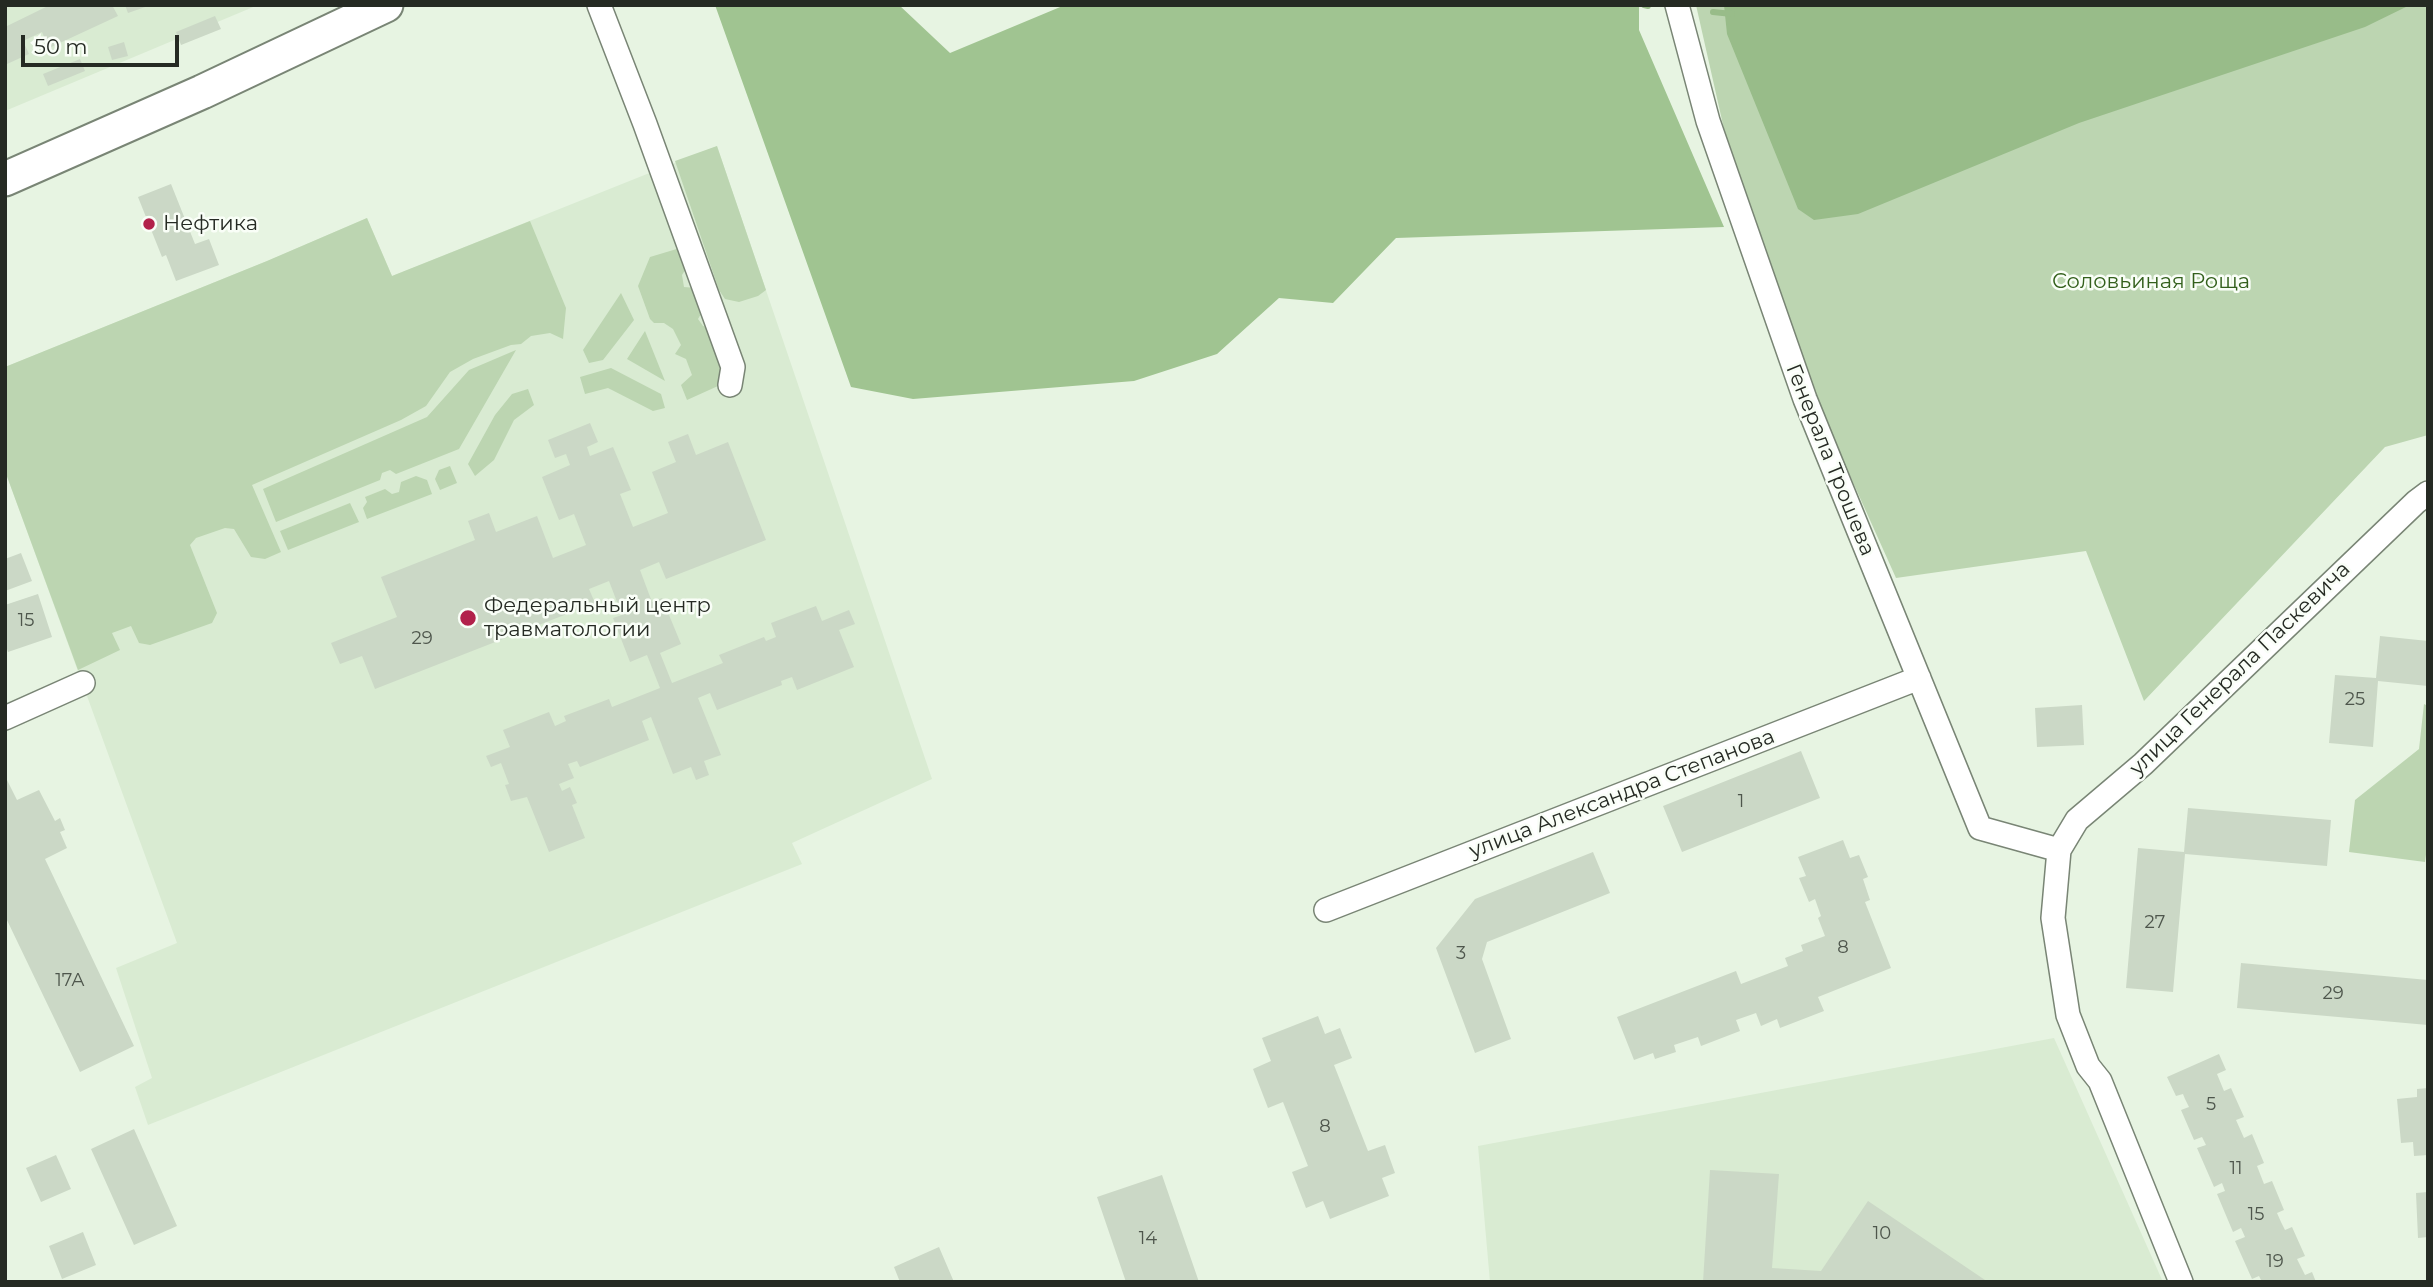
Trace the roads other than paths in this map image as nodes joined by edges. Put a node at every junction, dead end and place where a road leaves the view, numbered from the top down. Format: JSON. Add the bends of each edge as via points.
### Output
{"nodes":[{"id":1,"x":386,"y":5,"type":"edge"},
{"id":2,"x":600,"y":5,"type":"edge"},
{"id":3,"x":1677,"y":5,"type":"edge"},
{"id":4,"x":5,"y":179,"type":"edge"},
{"id":5,"x":730,"y":385,"type":"dead end"},
{"id":6,"x":2428,"y":494,"type":"edge"},
{"id":7,"x":1919,"y":678,"type":"junction"},
{"id":8,"x":83,"y":682,"type":"dead end"},
{"id":9,"x":5,"y":718,"type":"edge"},
{"id":10,"x":2059,"y":850,"type":"junction"},
{"id":11,"x":1326,"y":911,"type":"dead end"},
{"id":12,"x":2181,"y":1282,"type":"edge"}],
"edges":[{"from":1,"to":4,"type":"main road"},
{"from":2,"to":5,"type":"street","via":[[733,367]]},
{"from":3,"to":7,"type":"street","name":"Генерала Трошева","via":[[1708,121],[1776,321]]},
{"from":6,"to":10,"type":"street","name":"улица Генерала Паскевича","via":[[2143,764],[2077,820]]},
{"from":7,"to":10,"type":"street","name":"Генерала Трошева","via":[[1980,828]]},
{"from":7,"to":11,"type":"street","name":"улица Александра Степанова"},
{"from":8,"to":9,"type":"street"},
{"from":10,"to":12,"type":"street","via":[[2053,918],[2068,1015],[2088,1066],[2100,1081]]}]}
